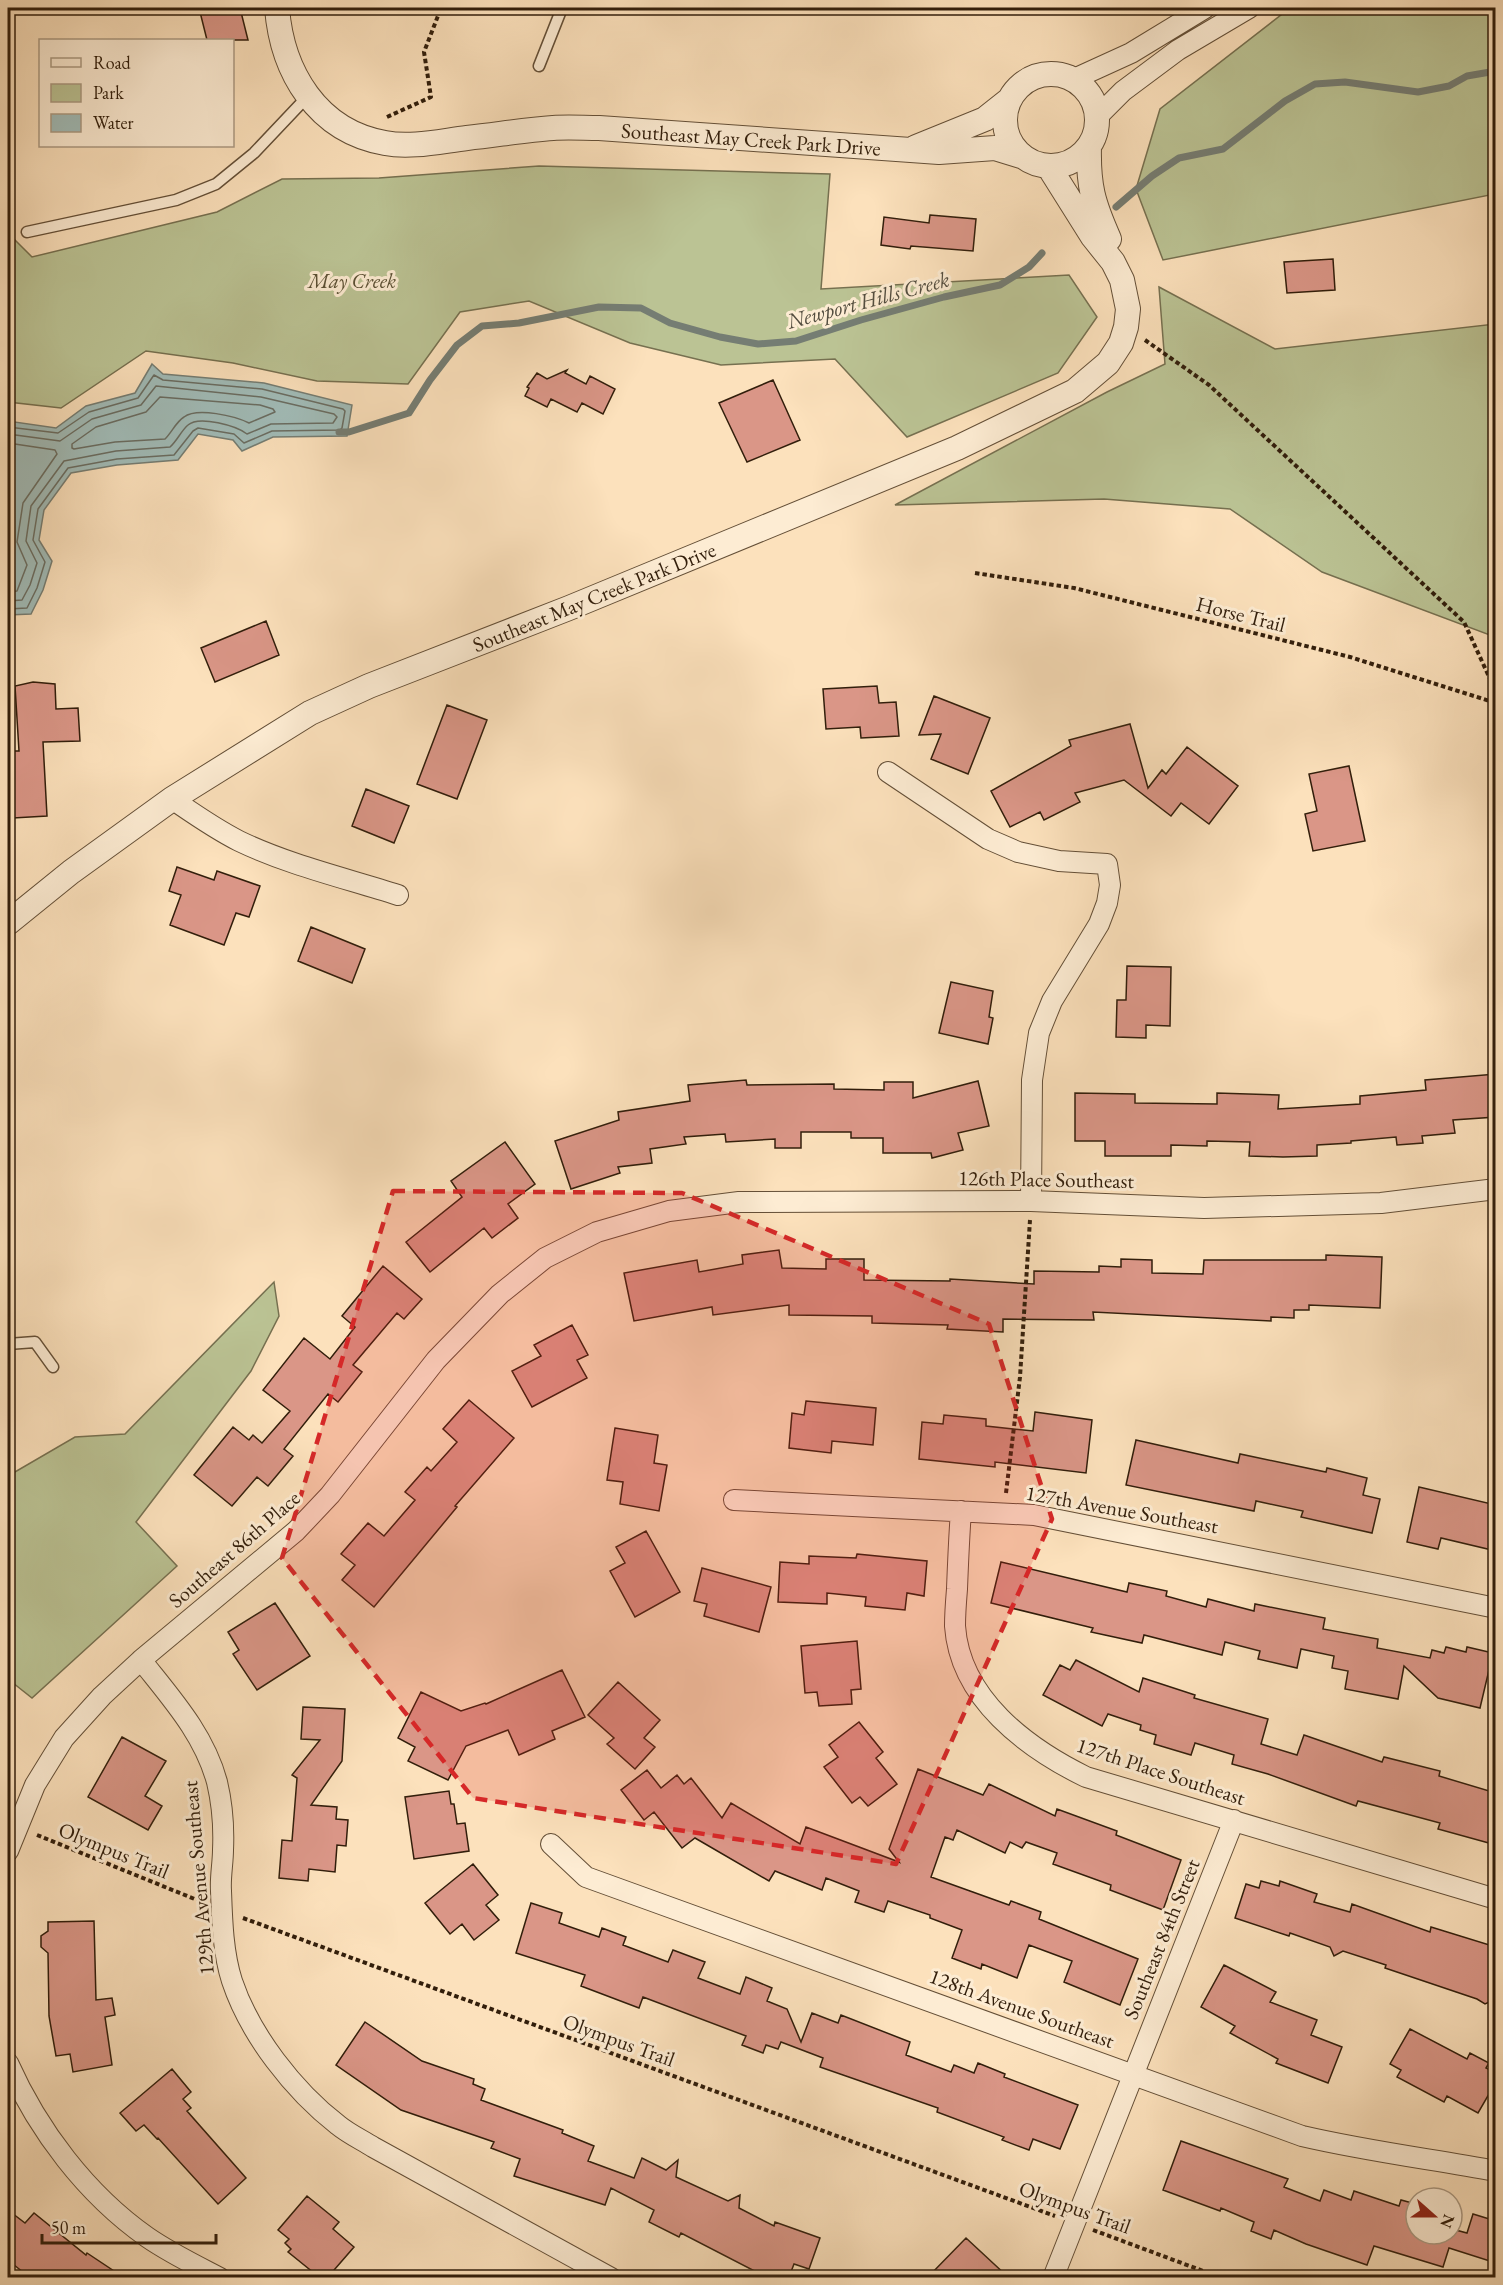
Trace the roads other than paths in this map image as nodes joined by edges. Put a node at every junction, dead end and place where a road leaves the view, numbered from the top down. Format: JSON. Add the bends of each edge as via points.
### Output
{"nodes":[{"id":1,"x":277,"y":8,"type":"edge"},
{"id":2,"x":562,"y":8,"type":"edge"},
{"id":3,"x":1205,"y":8,"type":"edge"},
{"id":4,"x":1249,"y":8,"type":"edge"},
{"id":5,"x":539,"y":66,"type":"dead end"},
{"id":6,"x":1074,"y":80,"type":"junction"},
{"id":7,"x":306,"y":97,"type":"junction"},
{"id":8,"x":1009,"y":100,"type":"junction"},
{"id":9,"x":1097,"y":117,"type":"junction"},
{"id":10,"x":1089,"y":146,"type":"junction"},
{"id":11,"x":910,"y":149,"type":"junction"},
{"id":12,"x":1021,"y":156,"type":"junction"},
{"id":13,"x":1049,"y":167,"type":"junction"},
{"id":14,"x":27,"y":232,"type":"dead end"},
{"id":15,"x":1113,"y":262,"type":"junction"},
{"id":16,"x":888,"y":772,"type":"dead end"},
{"id":17,"x":172,"y":799,"type":"junction"},
{"id":18,"x":398,"y":895,"type":"dead end"},
{"id":19,"x":8,"y":923,"type":"edge"},
{"id":20,"x":1496,"y":1189,"type":"edge"},
{"id":21,"x":1031,"y":1201,"type":"junction"},
{"id":22,"x":597,"y":1232,"type":"joint"},
{"id":23,"x":8,"y":1344,"type":"edge"},
{"id":24,"x":53,"y":1367,"type":"dead end"},
{"id":25,"x":734,"y":1500,"type":"dead end"},
{"id":26,"x":960,"y":1511,"type":"junction"},
{"id":27,"x":1496,"y":1608,"type":"edge"},
{"id":28,"x":141,"y":1660,"type":"junction"},
{"id":29,"x":1234,"y":1820,"type":"junction"},
{"id":30,"x":550,"y":1844,"type":"dead end"},
{"id":31,"x":8,"y":1851,"type":"edge"},
{"id":32,"x":1496,"y":1899,"type":"edge"},
{"id":33,"x":8,"y":2063,"type":"edge"},
{"id":34,"x":1133,"y":2074,"type":"junction"},
{"id":35,"x":1496,"y":2172,"type":"edge"},
{"id":36,"x":220,"y":2277,"type":"edge"},
{"id":37,"x":610,"y":2277,"type":"edge"},
{"id":38,"x":1053,"y":2277,"type":"edge"}],
"edges":[{"from":1,"to":7,"type":"street","name":"Southeast May Creek Park Drive","via":[[288,61]]},
{"from":2,"to":5,"type":"lane"},
{"from":3,"to":6,"type":"street","via":[[1131,53]]},
{"from":4,"to":9,"type":"street","via":[[1178,50],[1123,91]]},
{"from":6,"to":8,"type":"street","via":[[1059,74],[1030,78]]},
{"from":6,"to":9,"type":"street","via":[[1086,89]]},
{"from":7,"to":11,"type":"street","name":"Southeast May Creek Park Drive","via":[[355,135],[386,144],[410,145],[555,128],[599,128]]},
{"from":7,"to":14,"type":"lane","via":[[254,153],[216,184],[176,200]]},
{"from":8,"to":11,"type":"street","name":"Southeast May Creek Park Drive","via":[[985,119]]},
{"from":8,"to":12,"type":"street","via":[[1005,129],[1010,144]]},
{"from":9,"to":10,"type":"street","via":[[1096,132]]},
{"from":10,"to":13,"type":"street","via":[[1078,158]]},
{"from":10,"to":15,"type":"street","name":"Southeast May Creek Park Drive","via":[[1088,177],[1094,207],[1109,239]]},
{"from":11,"to":12,"type":"street","name":"Southeast May Creek Park Drive","via":[[939,152],[995,148]]},
{"from":12,"to":13,"type":"street"},
{"from":13,"to":15,"type":"street","name":"Southeast May Creek Park Drive"},
{"from":15,"to":17,"type":"street","name":"Southeast May Creek Park Drive","via":[[1122,280],[1128,309],[1126,327],[1108,363],[1075,391],[957,448],[369,686],[310,713]]},
{"from":16,"to":21,"type":"street","via":[[988,839],[1018,852],[1059,861],[1107,864],[1110,885],[1099,924],[1058,992],[1039,1033],[1032,1080]]},
{"from":17,"to":18,"type":"street","via":[[240,841]]},
{"from":17,"to":19,"type":"street","name":"Southeast May Creek Park Drive"},
{"from":20,"to":21,"type":"street","name":"126th Place Southeast","via":[[1381,1203],[1204,1208]]},
{"from":21,"to":22,"type":"street","name":"126th Place Southeast","via":[[739,1202],[669,1211]]},
{"from":22,"to":28,"type":"street","name":"Southeast 86th Place","via":[[545,1258],[500,1294],[436,1360],[330,1495],[296,1531]]},
{"from":23,"to":24,"type":"lane","via":[[34,1342]]},
{"from":25,"to":26,"type":"street","name":"127th Avenue Southeast"},
{"from":26,"to":27,"type":"street","name":"127th Avenue Southeast","via":[[1045,1517]]},
{"from":26,"to":29,"type":"street","name":"127th Place Southeast","via":[[955,1626],[961,1656],[971,1678],[999,1719],[1057,1763],[1086,1777]]},
{"from":28,"to":31,"type":"street","name":"Southeast 86th Place","via":[[64,1738],[35,1785]]},
{"from":28,"to":37,"type":"street","name":"129th Avenue Southeast","via":[[188,1719],[207,1752],[221,1816],[222,1910],[231,1980],[247,2017],[275,2060],[305,2096],[340,2126]]},
{"from":29,"to":32,"type":"street","name":"127th Place Southeast"},
{"from":29,"to":34,"type":"street","name":"Southeast 84th Street"},
{"from":30,"to":34,"type":"street","name":"128th Avenue Southeast","via":[[586,1877]]},
{"from":33,"to":36,"type":"street","via":[[46,2134],[79,2175],[147,2236]]},
{"from":34,"to":35,"type":"street","name":"128th Avenue Southeast","via":[[1302,2136]]},
{"from":34,"to":38,"type":"street","name":"Southeast 84th Street"}]}
